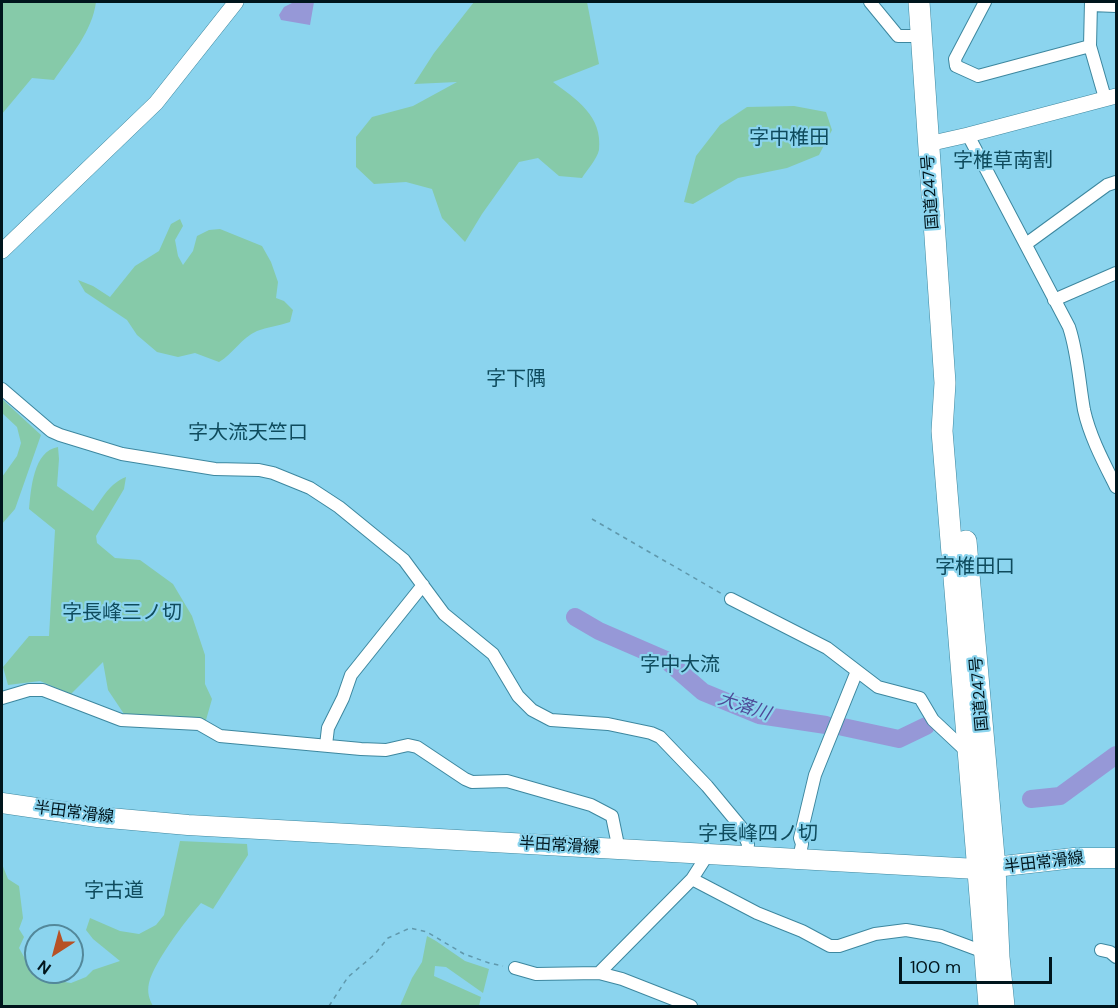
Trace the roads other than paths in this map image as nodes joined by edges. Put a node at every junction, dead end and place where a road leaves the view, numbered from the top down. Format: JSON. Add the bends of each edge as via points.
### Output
{"nodes":[{"id":1,"x":236,"y":2,"type":"edge"},
{"id":2,"x":870,"y":2,"type":"edge"},
{"id":3,"x":919,"y":2,"type":"edge"},
{"id":4,"x":985,"y":2,"type":"edge"},
{"id":5,"x":1091,"y":3,"type":"edge"},
{"id":6,"x":1116,"y":6,"type":"edge"},
{"id":7,"x":921,"y":36,"type":"junction"},
{"id":8,"x":1090,"y":46,"type":"junction"},
{"id":9,"x":1111,"y":97,"type":"edge"},
{"id":10,"x":968,"y":135,"type":"junction"},
{"id":11,"x":928,"y":144,"type":"junction"},
{"id":12,"x":1116,"y":182,"type":"edge"},
{"id":13,"x":1026,"y":244,"type":"junction"},
{"id":14,"x":2,"y":251,"type":"edge"},
{"id":15,"x":1116,"y":273,"type":"edge"},
{"id":16,"x":1054,"y":300,"type":"junction"},
{"id":17,"x":945,"y":383,"type":"junction"},
{"id":18,"x":2,"y":389,"type":"edge"},
{"id":19,"x":1116,"y":487,"type":"edge"},
{"id":20,"x":423,"y":585,"type":"junction"},
{"id":21,"x":731,"y":599,"type":"road end"},
{"id":22,"x":857,"y":671,"type":"junction"},
{"id":23,"x":2,"y":698,"type":"edge"},
{"id":24,"x":326,"y":745,"type":"junction"},
{"id":25,"x":969,"y":750,"type":"junction"},
{"id":26,"x":2,"y":803,"type":"edge"},
{"id":27,"x":619,"y":850,"type":"junction"},
{"id":28,"x":708,"y":854,"type":"junction"},
{"id":29,"x":747,"y":856,"type":"junction"},
{"id":30,"x":1116,"y":858,"type":"edge"},
{"id":31,"x":799,"y":860,"type":"junction"},
{"id":32,"x":986,"y":869,"type":"junction"},
{"id":33,"x":692,"y":879,"type":"junction"},
{"id":34,"x":1101,"y":951,"type":"dead end"},
{"id":35,"x":984,"y":952,"type":"junction"},
{"id":36,"x":1116,"y":957,"type":"edge"},
{"id":37,"x":515,"y":968,"type":"road end"},
{"id":38,"x":599,"y":973,"type":"junction"},
{"id":39,"x":691,"y":1006,"type":"edge"},
{"id":40,"x":989,"y":1006,"type":"edge"},
{"id":41,"x":1004,"y":1006,"type":"edge"}],
"edges":[{"from":1,"to":14,"type":"street","via":[[156,103]]},
{"from":2,"to":7,"type":"street","via":[[898,36]]},
{"from":3,"to":7,"type":"highway","name":"国道247号"},
{"from":4,"to":8,"type":"street","via":[[955,59],[956,66],[978,76]]},
{"from":5,"to":6,"type":"street"},
{"from":5,"to":8,"type":"street"},
{"from":7,"to":11,"type":"highway","name":"国道247号"},
{"from":8,"to":9,"type":"street"},
{"from":9,"to":10,"type":"street"},
{"from":10,"to":11,"type":"street"},
{"from":10,"to":13,"type":"street"},
{"from":11,"to":17,"type":"highway","name":"国道247号"},
{"from":12,"to":13,"type":"street"},
{"from":13,"to":16,"type":"street"},
{"from":15,"to":16,"type":"street"},
{"from":16,"to":19,"type":"street","via":[[1072,337],[1091,435]]},
{"from":17,"to":25,"type":"highway","name":"国道247号","via":[[942,430]]},
{"from":17,"to":32,"type":"highway","name":"国道247号","via":[[956,430]]},
{"from":18,"to":20,"type":"street","via":[[60,435],[122,454],[287,477],[339,507],[399,555]]},
{"from":20,"to":24,"type":"street","via":[[351,675],[328,728]]},
{"from":20,"to":29,"type":"street","via":[[444,614],[493,654],[518,696],[532,710],[550,720],[608,724],[660,738],[741,827],[748,844]]},
{"from":21,"to":22,"type":"street","via":[[816,641]]},
{"from":22,"to":25,"type":"street","via":[[878,687],[920,698],[933,720]]},
{"from":22,"to":31,"type":"street","via":[[815,775],[800,838]]},
{"from":23,"to":24,"type":"street","via":[[43,690],[121,720],[199,724],[220,736]]},
{"from":24,"to":27,"type":"street","via":[[386,750],[417,747],[472,782],[507,781],[591,805],[612,816]]},
{"from":25,"to":32,"type":"highway","name":"国道247号"},
{"from":26,"to":27,"type":"main road","name":"半田常滑線","via":[[144,822]]},
{"from":27,"to":28,"type":"main road","name":"半田常滑線"},
{"from":28,"to":29,"type":"main road","name":"半田常滑線"},
{"from":28,"to":33,"type":"street"},
{"from":29,"to":31,"type":"main road","name":"半田常滑線"},
{"from":30,"to":32,"type":"main road","name":"半田常滑線","via":[[1074,858]]},
{"from":31,"to":32,"type":"main road","name":"半田常滑線"},
{"from":32,"to":35,"type":"highway","name":"国道247号"},
{"from":32,"to":41,"type":"highway","name":"国道247号"},
{"from":33,"to":35,"type":"street","via":[[757,914],[830,946],[906,930],[941,936]]},
{"from":33,"to":38,"type":"street"},
{"from":34,"to":36,"type":"street"},
{"from":35,"to":40,"type":"highway","name":"国道247号"},
{"from":37,"to":38,"type":"street","via":[[536,974]]},
{"from":38,"to":39,"type":"street"}]}
